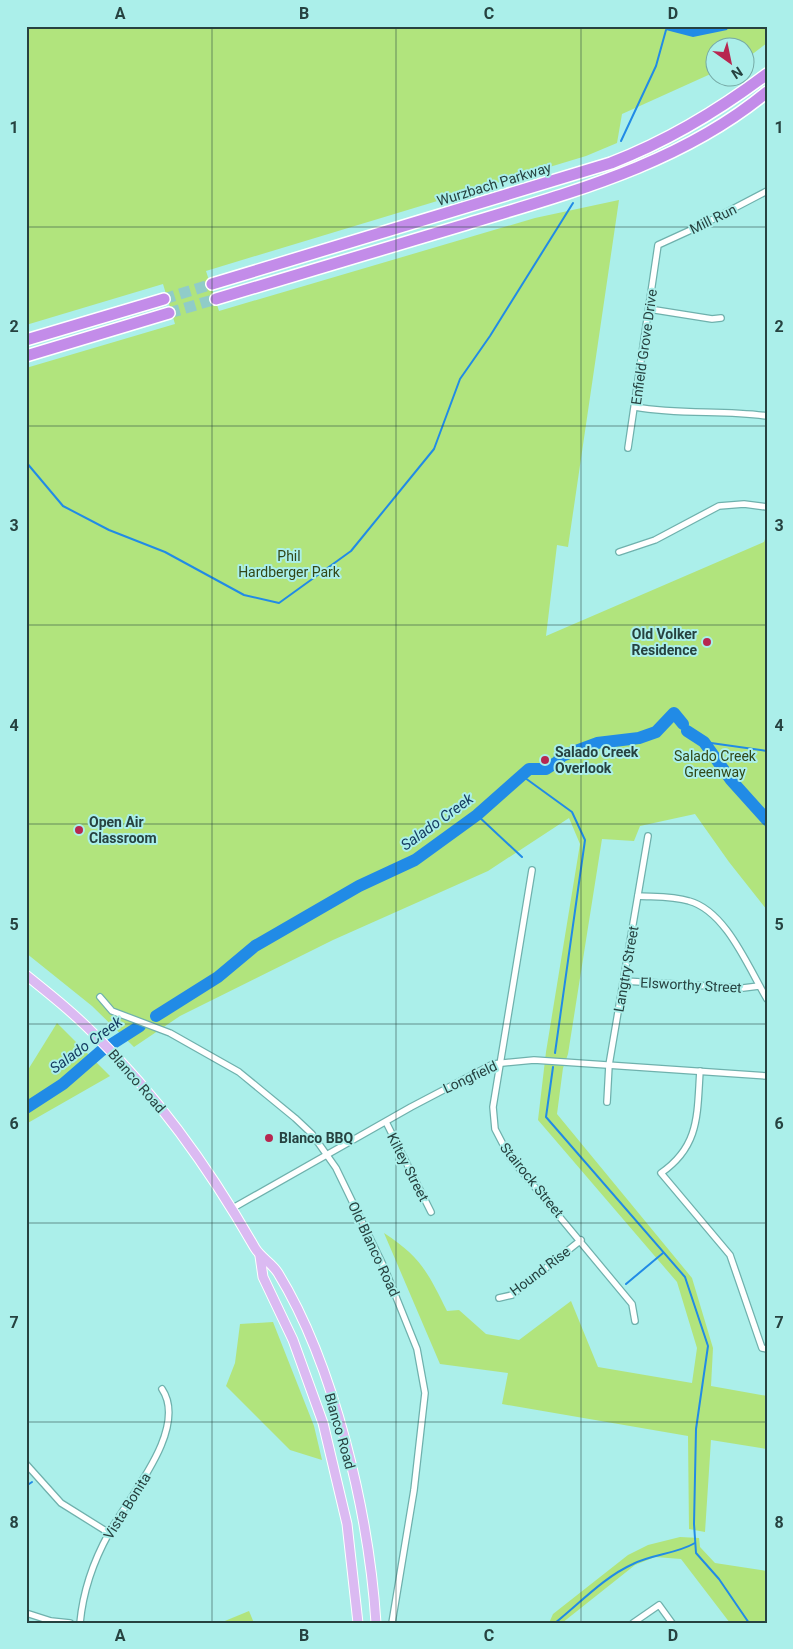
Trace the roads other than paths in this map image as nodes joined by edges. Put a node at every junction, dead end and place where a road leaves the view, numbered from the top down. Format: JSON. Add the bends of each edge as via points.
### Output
{"nodes":[{"id":1,"x":767,"y":74,"type":"edge"},
{"id":2,"x":767,"y":92,"type":"edge"},
{"id":3,"x":767,"y":191,"type":"edge"},
{"id":4,"x":658,"y":245,"type":"joint"},
{"id":5,"x":212,"y":284,"type":"tunnel mouth"},
{"id":6,"x":164,"y":298,"type":"tunnel mouth"},
{"id":7,"x":216,"y":299,"type":"tunnel mouth"},
{"id":8,"x":649,"y":309,"type":"junction"},
{"id":9,"x":169,"y":313,"type":"tunnel mouth"},
{"id":10,"x":722,"y":318,"type":"dead end"},
{"id":11,"x":26,"y":340,"type":"edge"},
{"id":12,"x":26,"y":356,"type":"edge"},
{"id":13,"x":635,"y":407,"type":"junction"},
{"id":14,"x":767,"y":416,"type":"edge"},
{"id":15,"x":628,"y":448,"type":"dead end"},
{"id":16,"x":767,"y":507,"type":"edge"},
{"id":17,"x":619,"y":552,"type":"dead end"},
{"id":18,"x":648,"y":836,"type":"dead end"},
{"id":19,"x":532,"y":870,"type":"dead end"},
{"id":20,"x":638,"y":896,"type":"junction"},
{"id":21,"x":26,"y":975,"type":"edge"},
{"id":22,"x":624,"y":981,"type":"junction"},
{"id":23,"x":759,"y":986,"type":"junction"},
{"id":24,"x":100,"y":998,"type":"dead end"},
{"id":25,"x":767,"y":999,"type":"edge"},
{"id":26,"x":500,"y":1063,"type":"junction"},
{"id":27,"x":609,"y":1064,"type":"junction"},
{"id":28,"x":700,"y":1071,"type":"junction"},
{"id":29,"x":767,"y":1076,"type":"edge"},
{"id":30,"x":607,"y":1102,"type":"dead end"},
{"id":31,"x":386,"y":1122,"type":"junction"},
{"id":32,"x":328,"y":1155,"type":"junction"},
{"id":33,"x":233,"y":1208,"type":"junction"},
{"id":34,"x":431,"y":1212,"type":"dead end"},
{"id":35,"x":581,"y":1240,"type":"junction"},
{"id":36,"x":260,"y":1256,"type":"junction"},
{"id":37,"x":498,"y":1298,"type":"dead end"},
{"id":38,"x":635,"y":1321,"type":"dead end"},
{"id":39,"x":764,"y":1349,"type":"edge"},
{"id":40,"x":162,"y":1388,"type":"dead end"},
{"id":41,"x":26,"y":1464,"type":"edge"},
{"id":42,"x":109,"y":1533,"type":"junction"},
{"id":43,"x":358,"y":1609,"type":"junction"},
{"id":44,"x":26,"y":1613,"type":"edge"},
{"id":45,"x":70,"y":1623,"type":"edge"},
{"id":46,"x":80,"y":1623,"type":"edge"},
{"id":47,"x":358,"y":1623,"type":"edge"},
{"id":48,"x":365,"y":1623,"type":"edge"},
{"id":49,"x":376,"y":1623,"type":"edge"},
{"id":50,"x":392,"y":1623,"type":"edge"},
{"id":51,"x":633,"y":1623,"type":"edge"},
{"id":52,"x":672,"y":1623,"type":"edge"}],
"edges":[{"from":1,"to":5,"type":"highway","name":"Wurzbach Parkway","via":[[715,112],[611,163]]},
{"from":2,"to":7,"type":"highway","via":[[697,140],[627,173]]},
{"from":3,"to":4,"type":"street","name":"Mill Run"},
{"from":4,"to":8,"type":"street","name":"Enfield Grove Drive"},
{"from":6,"to":11,"type":"highway"},
{"from":8,"to":10,"type":"street"},
{"from":8,"to":13,"type":"street","name":"Enfield Grove Drive"},
{"from":9,"to":12,"type":"highway"},
{"from":13,"to":14,"type":"street","via":[[664,412],[724,411]]},
{"from":13,"to":15,"type":"street","name":"Enfield Grove Drive"},
{"from":16,"to":17,"type":"street","via":[[744,504],[719,506],[655,540]]},
{"from":18,"to":20,"type":"street","name":"Langtry Street"},
{"from":19,"to":26,"type":"street","name":"Stairock Street"},
{"from":20,"to":22,"type":"street","name":"Langtry Street"},
{"from":20,"to":23,"type":"street","via":[[688,900],[710,911],[724,926]]},
{"from":21,"to":33,"type":"main road","name":"Blanco Road","via":[[97,1036],[130,1071],[188,1141]]},
{"from":22,"to":23,"type":"street","name":"Elsworthy Street","via":[[742,988]]},
{"from":22,"to":27,"type":"street","name":"Langtry Street"},
{"from":23,"to":25,"type":"street"},
{"from":24,"to":32,"type":"street","name":"Old Blanco Road","via":[[112,1011],[170,1033],[239,1072],[295,1118]]},
{"from":26,"to":27,"type":"street","name":"Longfield","via":[[534,1060]]},
{"from":26,"to":31,"type":"street","name":"Longfield","via":[[470,1075]]},
{"from":26,"to":35,"type":"street","name":"Stairock Street","via":[[493,1107],[498,1137],[509,1156]]},
{"from":27,"to":28,"type":"street","name":"Longfield"},
{"from":27,"to":30,"type":"street","name":"Langtry Street"},
{"from":28,"to":29,"type":"street","name":"Longfield"},
{"from":28,"to":39,"type":"street","via":[[694,1131],[680,1157],[662,1173],[730,1255]]},
{"from":31,"to":32,"type":"street","name":"Longfield"},
{"from":31,"to":34,"type":"street","name":"Kiltey Street"},
{"from":32,"to":33,"type":"street","name":"Longfield"},
{"from":32,"to":50,"type":"street","name":"Old Blanco Road","via":[[398,1300],[422,1370],[425,1393],[414,1490]]},
{"from":33,"to":36,"type":"main road","name":"Blanco Road"},
{"from":35,"to":37,"type":"street","name":"Hound Rise","via":[[512,1296]]},
{"from":35,"to":38,"type":"street","name":"Stairock Street","via":[[632,1304]]},
{"from":36,"to":43,"type":"main road","name":"Blanco Road","via":[[263,1277],[293,1340],[323,1423],[347,1524]]},
{"from":36,"to":49,"type":"main road","name":"Blanco Road","via":[[277,1271],[298,1313],[339,1419],[365,1533]]},
{"from":40,"to":42,"type":"street","name":"Vista Bonita","via":[[168,1407],[157,1453]]},
{"from":41,"to":42,"type":"street","via":[[61,1502]]},
{"from":42,"to":46,"type":"street","name":"Vista Bonita","via":[[91,1572]]},
{"from":43,"to":47,"type":"main road","name":"Blanco Road"},
{"from":43,"to":48,"type":"main road"},
{"from":44,"to":45,"type":"street"},
{"from":51,"to":52,"type":"street","via":[[659,1604]]}]}
